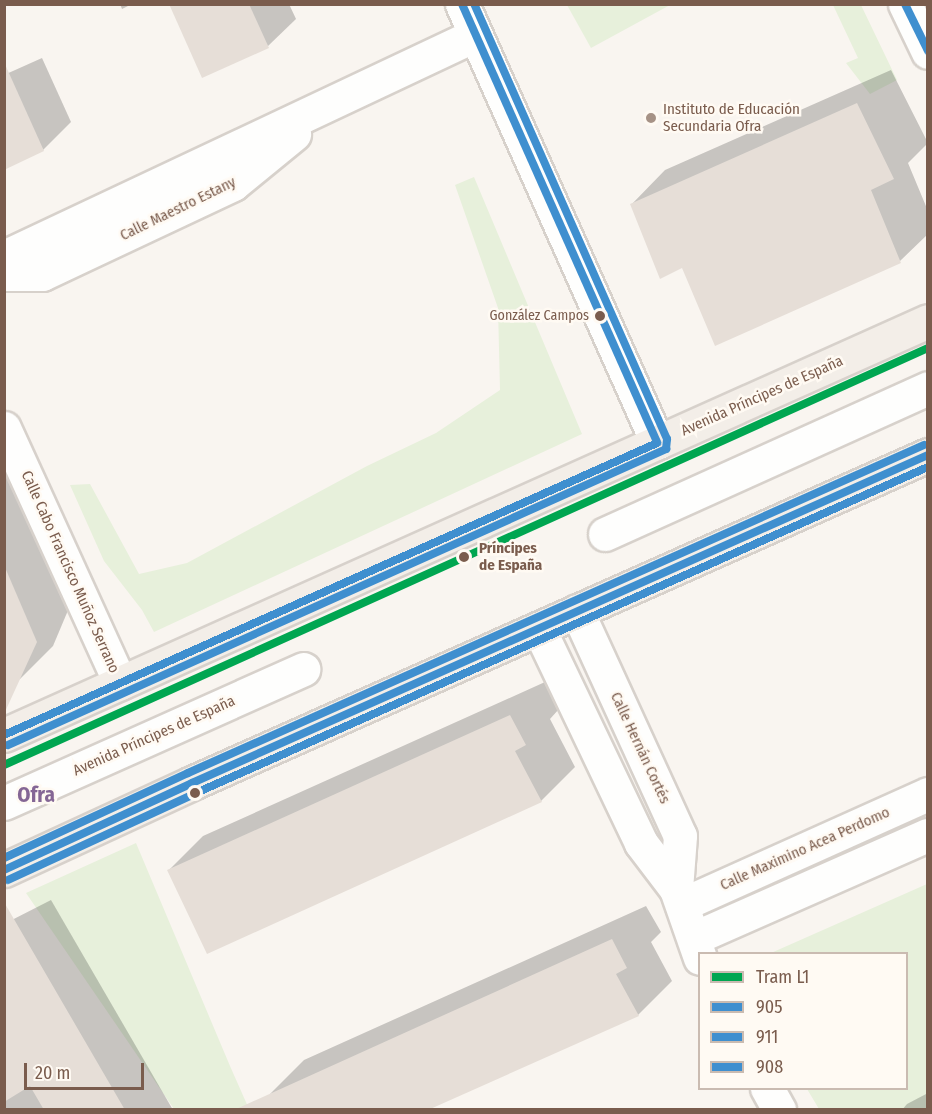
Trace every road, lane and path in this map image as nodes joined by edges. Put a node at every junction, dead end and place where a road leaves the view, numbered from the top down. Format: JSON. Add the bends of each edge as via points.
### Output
{"nodes":[{"id":1,"x":462,"y":4,"type":"edge"},
{"id":2,"x":475,"y":35,"type":"junction"},
{"id":3,"x":333,"y":102,"type":"junction"},
{"id":4,"x":4,"y":257,"type":"edge"},
{"id":5,"x":4,"y":274,"type":"edge"},
{"id":6,"x":927,"y":321,"type":"edge"},
{"id":7,"x":927,"y":388,"type":"edge"},
{"id":8,"x":4,"y":428,"type":"edge"},
{"id":9,"x":657,"y":443,"type":"junction"},
{"id":10,"x":927,"y":455,"type":"edge"},
{"id":11,"x":605,"y":534,"type":"dead end"},
{"id":12,"x":577,"y":611,"type":"junction"},
{"id":13,"x":539,"y":629,"type":"junction"},
{"id":14,"x":303,"y":669,"type":"dead end"},
{"id":15,"x":120,"y":683,"type":"junction"},
{"id":16,"x":4,"y":735,"type":"edge"},
{"id":17,"x":927,"y":794,"type":"edge"},
{"id":18,"x":4,"y":803,"type":"edge"},
{"id":19,"x":927,"y":835,"type":"edge"},
{"id":20,"x":4,"y":870,"type":"edge"},
{"id":21,"x":680,"y":897,"type":"junction"},
{"id":22,"x":697,"y":948,"type":"edge"},
{"id":23,"x":768,"y":1090,"type":"edge"},
{"id":24,"x":779,"y":1110,"type":"edge"}],
"edges":[{"from":1,"to":2,"type":"street"},
{"from":2,"to":3,"type":"street","name":"Calle Maestro Estany"},
{"from":2,"to":9,"type":"street"},
{"from":3,"to":4,"type":"street","name":"Calle Maestro Estany"},
{"from":3,"to":5,"type":"street","name":"Calle Maestro Estany","via":[[233,184],[42,274]]},
{"from":6,"to":9,"type":"main road","name":"Avenida Príncipes de España"},
{"from":7,"to":11,"type":"street"},
{"from":8,"to":15,"type":"street","name":"Calle Cabo Francisco Muñoz Serrano"},
{"from":9,"to":15,"type":"main road","name":"Avenida Príncipes de España"},
{"from":10,"to":12,"type":"main road"},
{"from":12,"to":13,"type":"main road"},
{"from":12,"to":21,"type":"street","name":"Calle Hernán Cortés","via":[[680,836]]},
{"from":13,"to":20,"type":"main road"},
{"from":13,"to":21,"type":"street","name":"Calle Hernán Cortés","via":[[641,843]]},
{"from":14,"to":18,"type":"street","name":"Avenida Príncipes de España"},
{"from":15,"to":16,"type":"main road","name":"Avenida Príncipes de España"},
{"from":17,"to":21,"type":"street","name":"Calle Maximino Acea Perdomo"},
{"from":19,"to":22,"type":"street"},
{"from":21,"to":22,"type":"street","name":"Calle Hernán Cortés"},
{"from":23,"to":24,"type":"street"}]}
